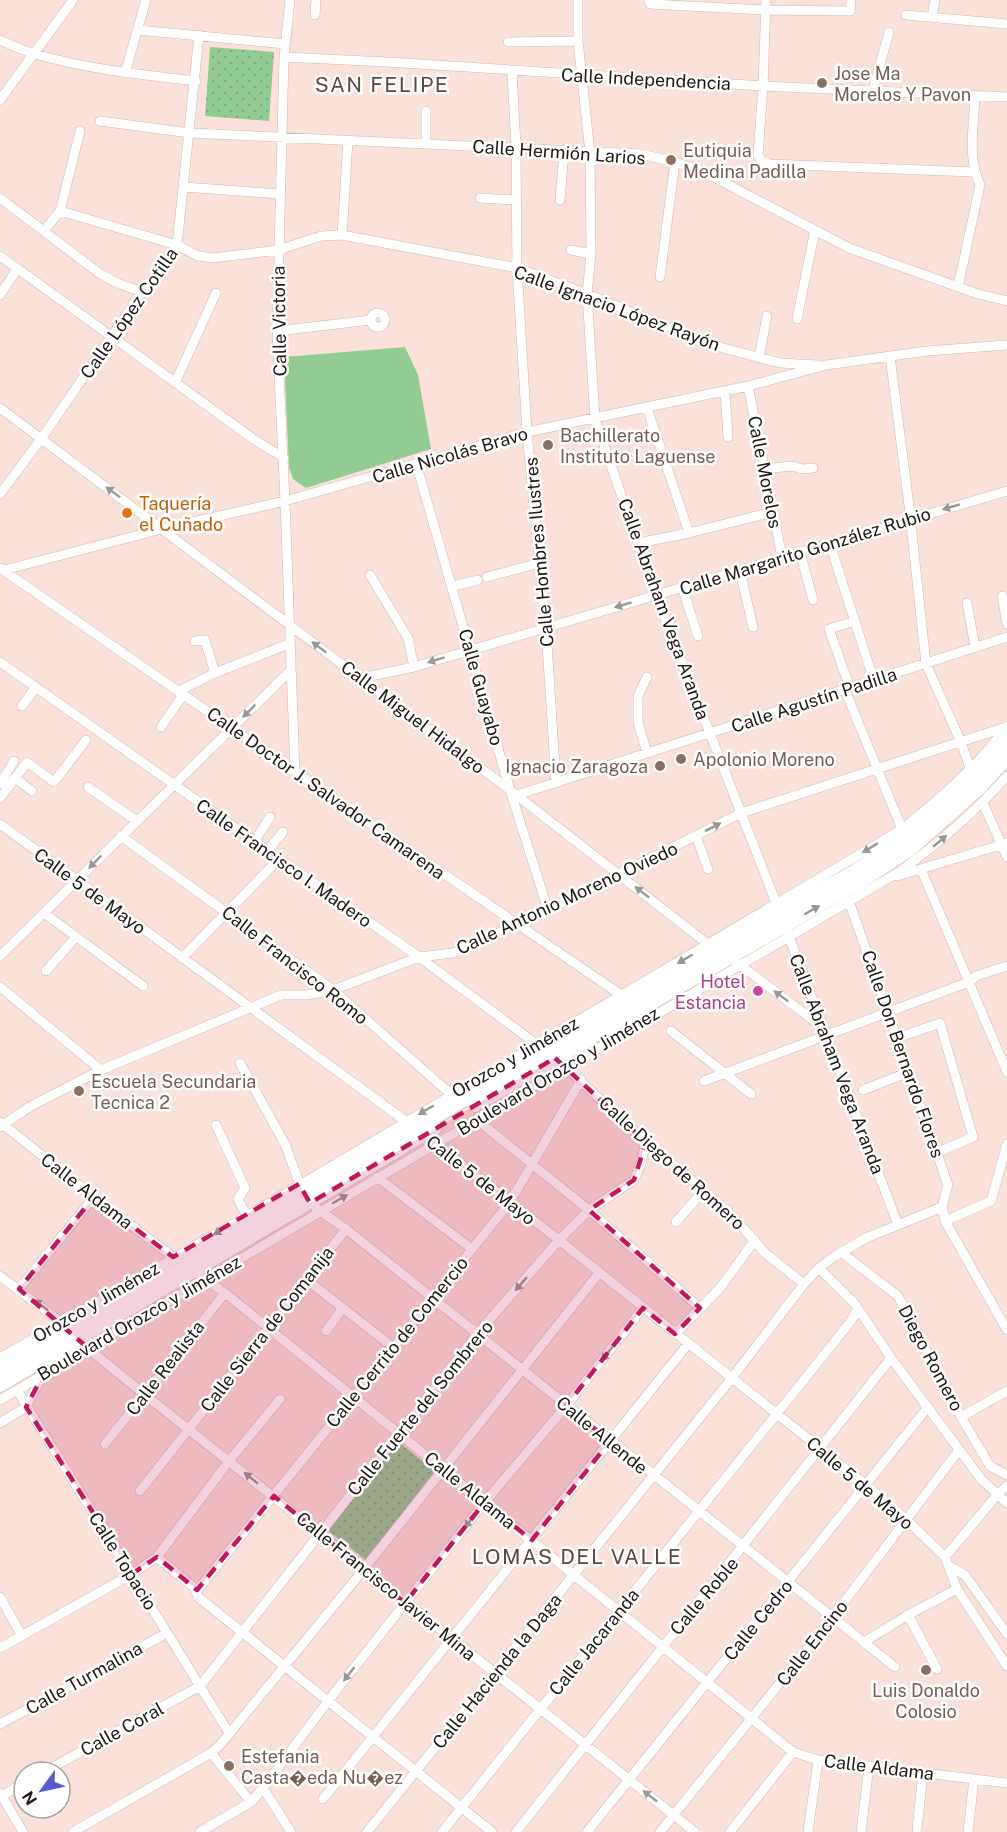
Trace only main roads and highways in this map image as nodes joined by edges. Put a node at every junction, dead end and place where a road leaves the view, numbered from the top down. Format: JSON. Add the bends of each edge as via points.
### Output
{"nodes":[{"id":1,"x":1007,"y":731,"type":"edge"},
{"id":2,"x":1007,"y":757,"type":"edge"},
{"id":3,"x":782,"y":920,"type":"junction"},
{"id":4,"x":551,"y":1055,"type":"junction"},
{"id":5,"x":414,"y":1128,"type":"junction"},
{"id":6,"x":70,"y":1330,"type":"junction"},
{"id":7,"x":0,"y":1370,"type":"edge"},
{"id":8,"x":0,"y":1385,"type":"edge"}],
"edges":[{"from":1,"to":3,"type":"highway","name":"Orozco y Jiménez","one_way":true,"via":[[972,774],[904,835]]},
{"from":3,"to":2,"type":"highway","name":"Orozco y Jiménez","one_way":true,"via":[[863,880],[909,850],[979,788]]},
{"from":3,"to":4,"type":"highway","name":"Orozco y Jiménez"},
{"from":4,"to":5,"type":"highway","name":"Orozco y Jiménez"},
{"from":4,"to":5,"type":"highway","name":"Orozco y Jiménez","one_way":true,"via":[[456,1098]]},
{"from":5,"to":6,"type":"highway","name":"Orozco y Jiménez","via":[[308,1198]]},
{"from":6,"to":7,"type":"highway","name":"Orozco y Jiménez"},
{"from":6,"to":8,"type":"highway","name":"Orozco y Jiménez"}]}
